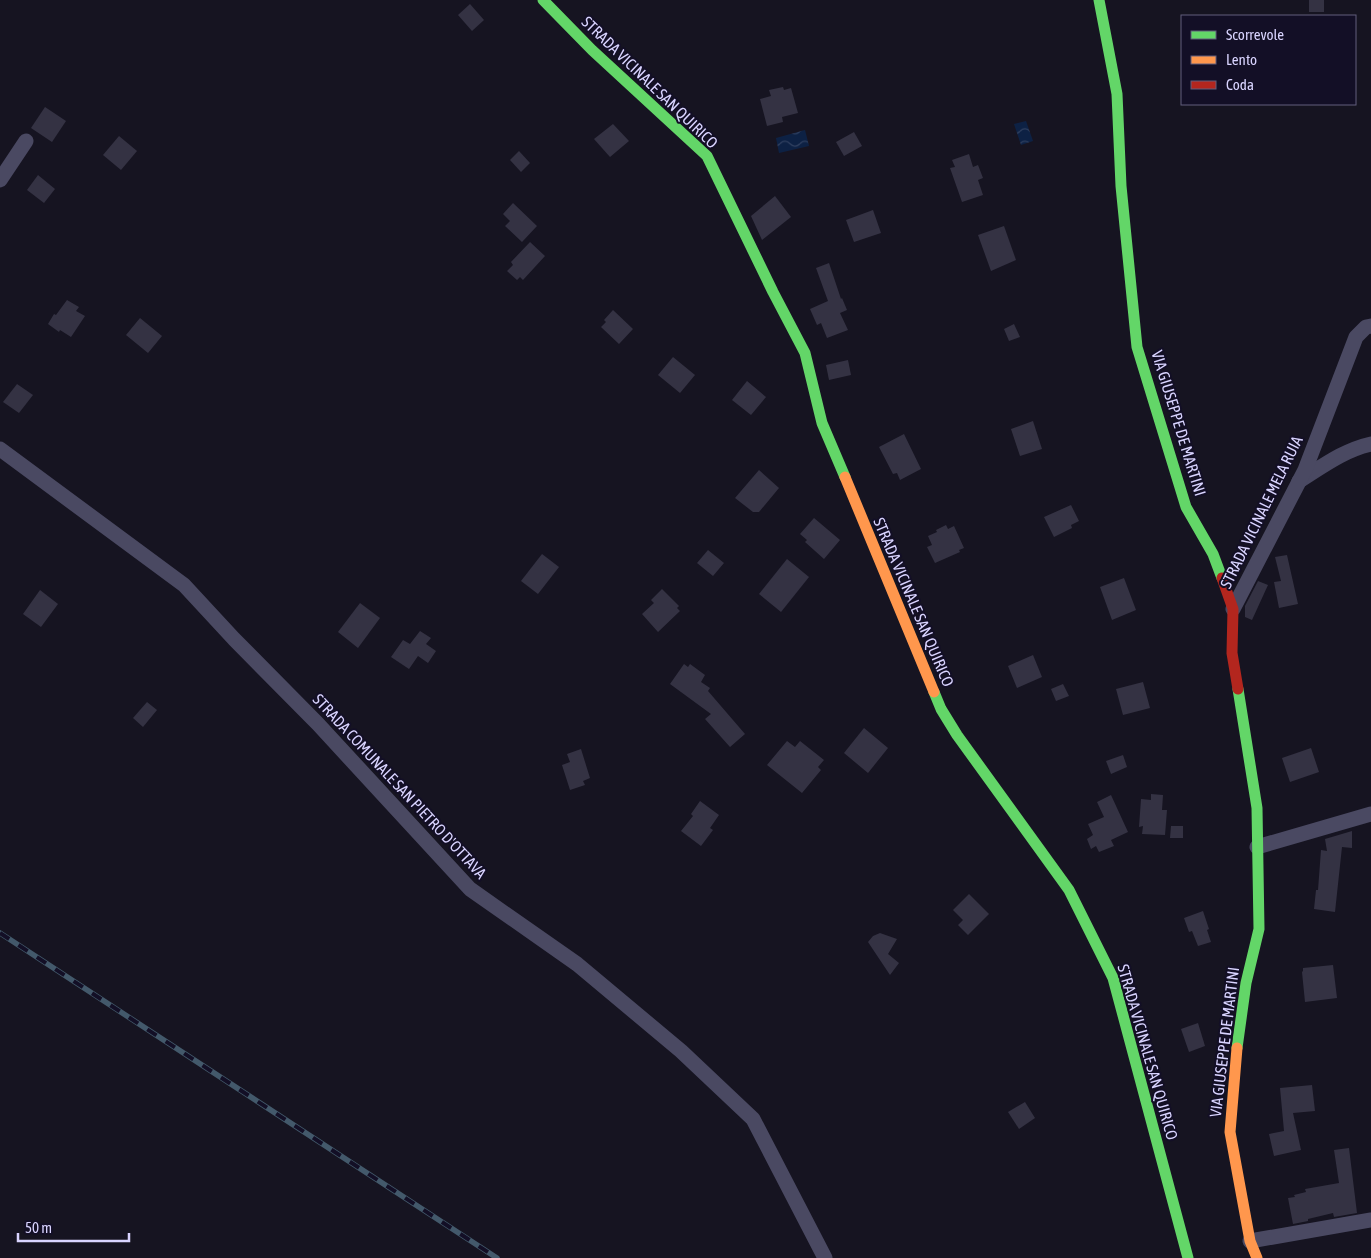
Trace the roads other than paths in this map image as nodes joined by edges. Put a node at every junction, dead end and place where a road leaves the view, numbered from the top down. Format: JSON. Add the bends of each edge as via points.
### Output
{"nodes":[{"id":1,"x":542,"y":0,"type":"edge"},
{"id":2,"x":1099,"y":0,"type":"edge"},
{"id":3,"x":26,"y":141,"type":"dead end"},
{"id":4,"x":0,"y":180,"type":"edge"},
{"id":5,"x":1371,"y":326,"type":"edge"},
{"id":6,"x":1371,"y":444,"type":"edge"},
{"id":7,"x":0,"y":449,"type":"edge"},
{"id":8,"x":1299,"y":481,"type":"junction"},
{"id":9,"x":1233,"y":609,"type":"junction"},
{"id":10,"x":1371,"y":814,"type":"edge"},
{"id":11,"x":1257,"y":847,"type":"junction"},
{"id":12,"x":1371,"y":1220,"type":"edge"},
{"id":13,"x":1250,"y":1241,"type":"junction"},
{"id":14,"x":825,"y":1258,"type":"edge"},
{"id":15,"x":1188,"y":1258,"type":"edge"},
{"id":16,"x":1257,"y":1258,"type":"edge"}],
"edges":[{"from":1,"to":15,"type":"street","name":"STRADA VICINALE SAN QUIRICO","via":[[707,156],[805,353],[822,423],[941,708],[1069,890],[1113,978]]},
{"from":2,"to":9,"type":"street","name":"VIA GIUSEPPE DE MARTINI","via":[[1117,94],[1121,186],[1137,347],[1186,506],[1213,554]]},
{"from":3,"to":4,"type":"street"},
{"from":5,"to":8,"type":"street","name":"STRADA VICINALE MELA RUIA","via":[[1366,326],[1356,337]]},
{"from":6,"to":8,"type":"street","via":[[1346,452]]},
{"from":7,"to":14,"type":"street","name":"STRADA COMUNALE SAN PIETRO D'OTTAVA","via":[[184,585],[470,888],[578,964],[681,1051],[754,1119]]},
{"from":8,"to":9,"type":"street","name":"STRADA VICINALE MELA RUIA"},
{"from":9,"to":11,"type":"street","name":"VIA GIUSEPPE DE MARTINI","via":[[1232,653],[1256,808]]},
{"from":10,"to":11,"type":"street"},
{"from":11,"to":13,"type":"street","name":"VIA GIUSEPPE DE MARTINI","via":[[1259,929],[1238,1042],[1230,1132]]},
{"from":12,"to":13,"type":"street"},
{"from":13,"to":16,"type":"street","name":"VIA GIUSEPPE DE MARTINI"}]}
